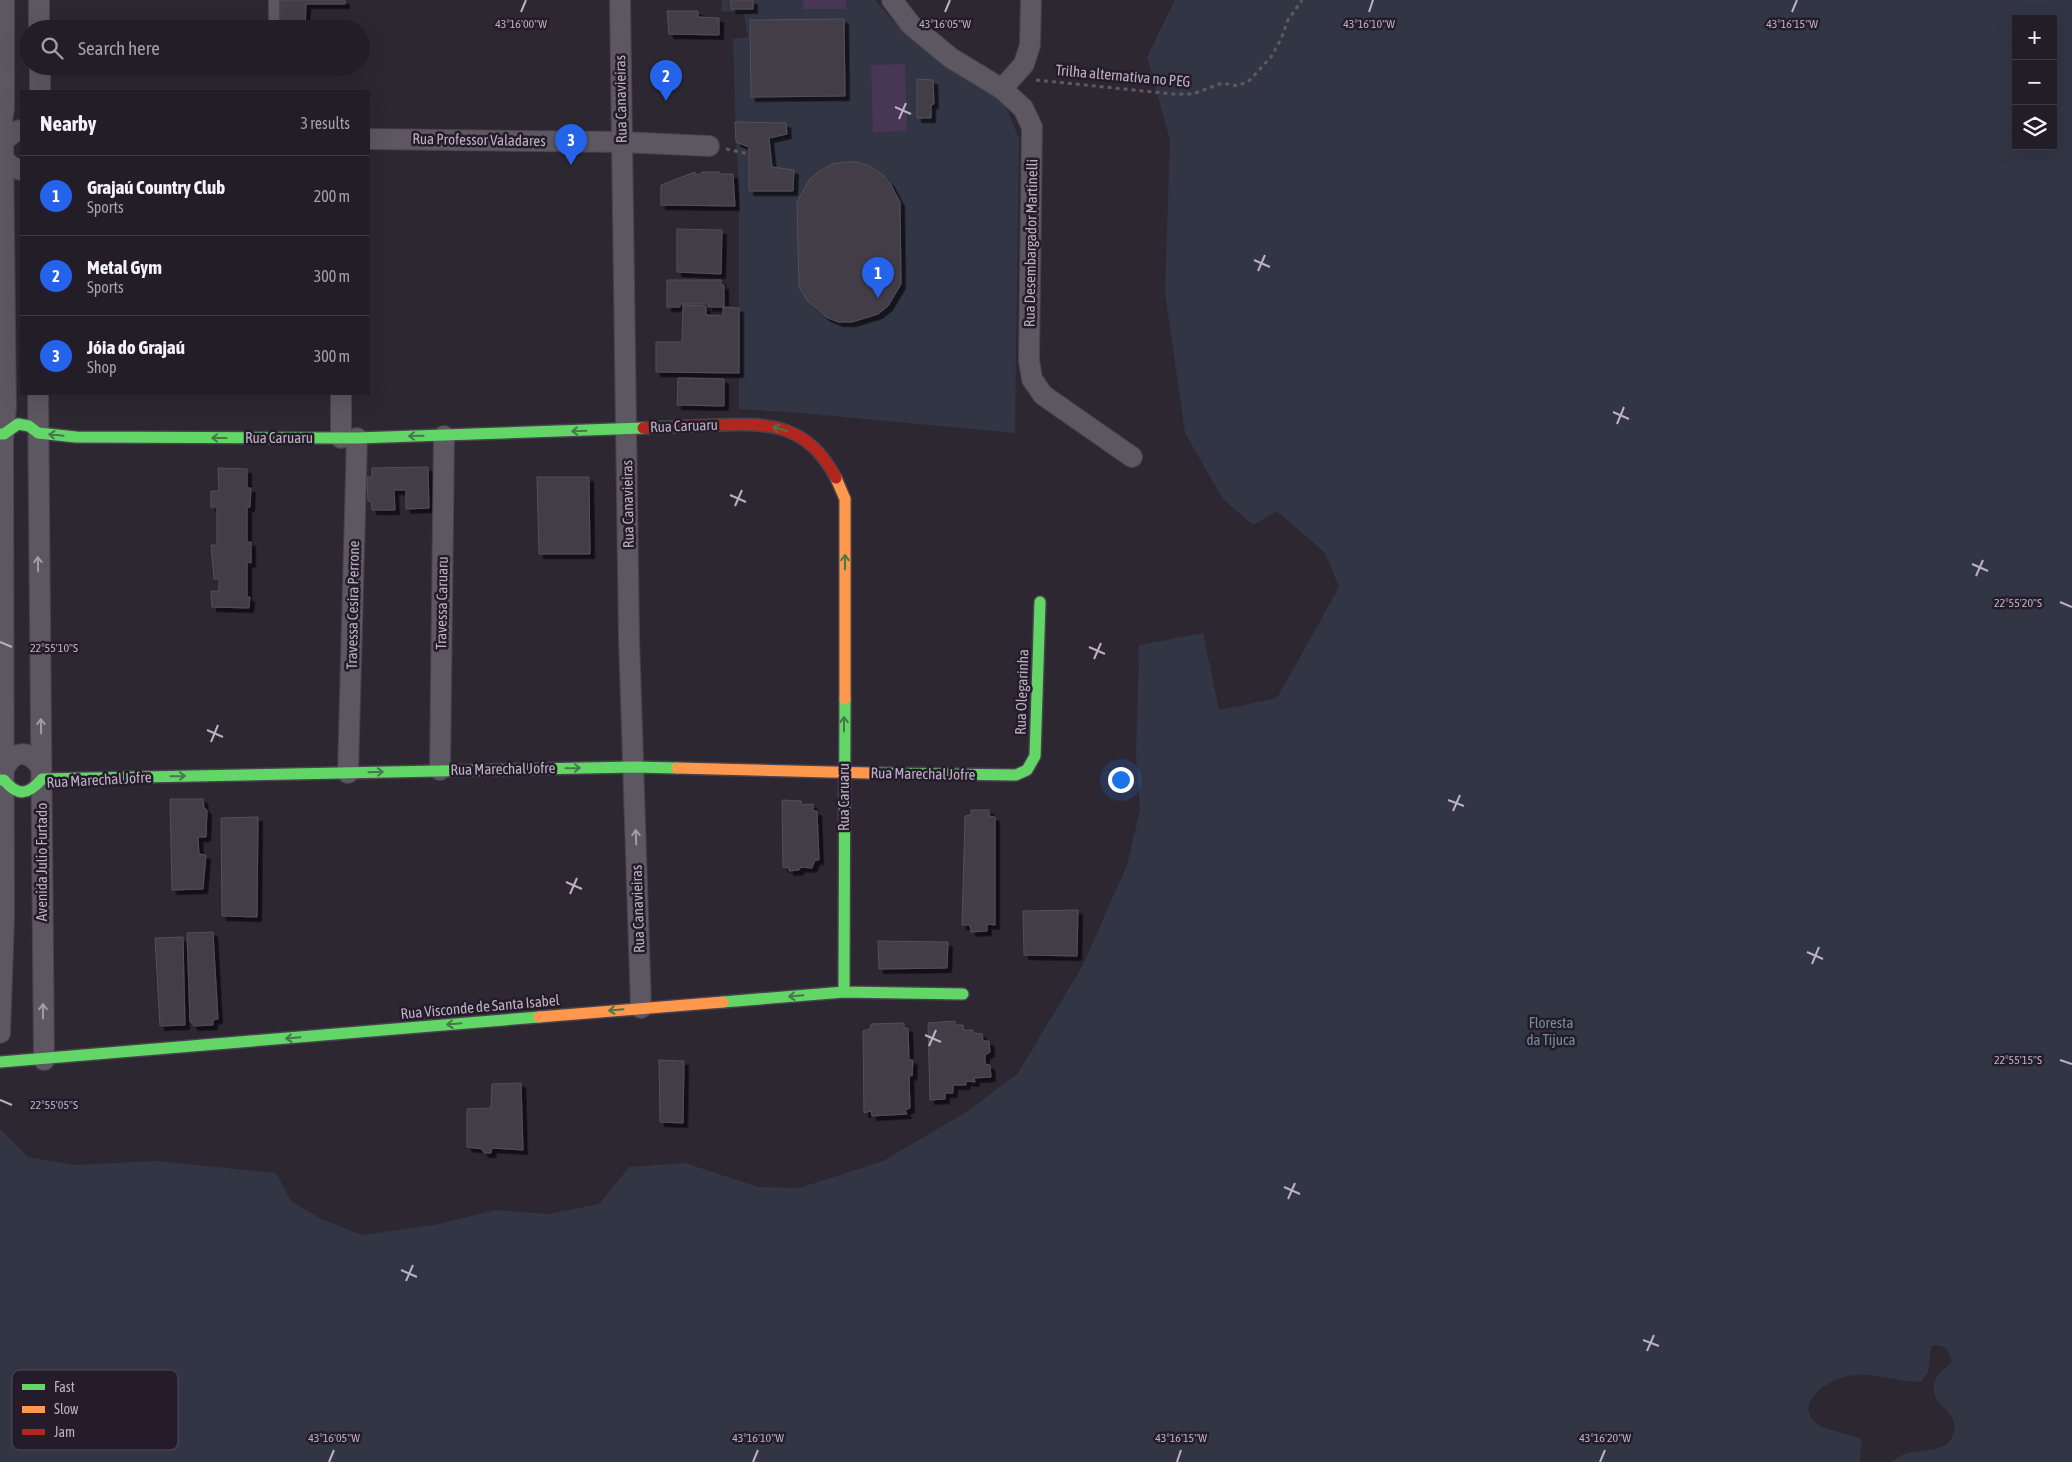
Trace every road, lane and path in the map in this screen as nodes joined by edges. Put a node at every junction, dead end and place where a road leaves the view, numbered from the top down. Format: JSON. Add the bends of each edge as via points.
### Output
{"nodes":[{"id":1,"x":4,"y":0,"type":"edge"},
{"id":2,"x":39,"y":0,"type":"edge"},
{"id":3,"x":274,"y":0,"type":"edge"},
{"id":4,"x":620,"y":0,"type":"edge"},
{"id":5,"x":892,"y":0,"type":"edge"},
{"id":6,"x":1031,"y":0,"type":"edge"},
{"id":7,"x":1302,"y":0,"type":"edge"},
{"id":8,"x":40,"y":20,"type":"edge"},
{"id":9,"x":274,"y":20,"type":"edge"},
{"id":10,"x":40,"y":75,"type":"edge"},
{"id":11,"x":1007,"y":83,"type":"junction"},
{"id":12,"x":40,"y":90,"type":"edge"},
{"id":13,"x":20,"y":130,"type":"edge"},
{"id":14,"x":370,"y":138,"type":"edge"},
{"id":15,"x":622,"y":142,"type":"junction"},
{"id":16,"x":708,"y":146,"type":"dead end"},
{"id":17,"x":2,"y":148,"type":"edge"},
{"id":18,"x":20,"y":170,"type":"edge"},
{"id":19,"x":38,"y":395,"type":"edge"},
{"id":20,"x":341,"y":395,"type":"edge"},
{"id":21,"x":627,"y":429,"type":"junction"},
{"id":22,"x":444,"y":436,"type":"junction"},
{"id":23,"x":3,"y":438,"type":"edge"},
{"id":24,"x":349,"y":438,"type":"junction"},
{"id":25,"x":37,"y":442,"type":"junction"},
{"id":26,"x":1132,"y":457,"type":"dead end"},
{"id":27,"x":1040,"y":602,"type":"dead end"},
{"id":28,"x":634,"y":767,"type":"junction"},
{"id":29,"x":440,"y":770,"type":"junction"},
{"id":30,"x":348,"y":772,"type":"junction"},
{"id":31,"x":42,"y":773,"type":"junction"},
{"id":32,"x":844,"y":773,"type":"junction"},
{"id":33,"x":1016,"y":775,"type":"joint"},
{"id":34,"x":3,"y":776,"type":"edge"},
{"id":35,"x":844,"y":992,"type":"junction"},
{"id":36,"x":963,"y":994,"type":"dead end"},
{"id":37,"x":640,"y":1008,"type":"junction"},
{"id":38,"x":0,"y":1033,"type":"edge"},
{"id":39,"x":44,"y":1060,"type":"junction"},
{"id":40,"x":0,"y":1062,"type":"edge"}],
"edges":[{"from":1,"to":17,"type":"street"},
{"from":2,"to":8,"type":"street"},
{"from":3,"to":9,"type":"lane"},
{"from":4,"to":15,"type":"street","name":"Rua Canavieiras"},
{"from":5,"to":11,"type":"street","name":"Rua Desembargador Martinelli","via":[[911,25],[951,58]]},
{"from":6,"to":11,"type":"street","via":[[1030,45],[1024,64]]},
{"from":7,"to":11,"type":"path","name":"Trilha alternativa no PEG","via":[[1288,20],[1271,57],[1250,80],[1238,86],[1222,83],[1193,94],[1173,94]]},
{"from":10,"to":12,"type":"street"},
{"from":11,"to":26,"type":"street","name":"Rua Desembargador Martinelli","via":[[1032,127],[1028,360],[1032,379],[1043,395]]},
{"from":13,"to":17,"type":"street","via":[[9,134]]},
{"from":14,"to":15,"type":"street","name":"Rua Professor Valadares"},
{"from":15,"to":16,"type":"street","name":"Rua Professor Valadares"},
{"from":15,"to":21,"type":"street","name":"Rua Canavieiras"},
{"from":17,"to":18,"type":"street","via":[[12,167]]},
{"from":17,"to":23,"type":"street","via":[[6,407]]},
{"from":19,"to":25,"type":"street","name":"Avenida Julio Furtado"},
{"from":20,"to":24,"type":"street","name":"Travessa Cesira Perrone"},
{"from":21,"to":22,"type":"street","name":"Rua Caruaru","one_way":true},
{"from":21,"to":28,"type":"street","name":"Rua Canavieiras"},
{"from":32,"to":21,"type":"street","name":"Rua Caruaru","one_way":true,"via":[[845,499],[829,464],[817,450],[778,427],[750,424]]},
{"from":22,"to":24,"type":"street","name":"Rua Caruaru","one_way":true},
{"from":22,"to":29,"type":"street","name":"Travessa Caruaru"},
{"from":23,"to":25,"type":"street","name":"Rua Caruaru","via":[[10,428],[18,424],[29,426]]},
{"from":23,"to":25,"type":"street","name":"Rua Caruaru","via":[[10,455],[18,459],[28,458]]},
{"from":23,"to":34,"type":"street"},
{"from":24,"to":25,"type":"street","name":"Rua Caruaru","one_way":true,"via":[[76,437]]},
{"from":24,"to":30,"type":"street","name":"Travessa Cesira Perrone"},
{"from":31,"to":25,"type":"street","name":"Avenida Julio Furtado","one_way":true},
{"from":27,"to":33,"type":"street","name":"Rua Olegarinha","via":[[1035,756],[1027,770]]},
{"from":29,"to":28,"type":"street","name":"Rua Marechal Jofre","one_way":true},
{"from":28,"to":32,"type":"street","name":"Rua Marechal Jofre"},
{"from":37,"to":28,"type":"street","name":"Rua Canavieiras","one_way":true},
{"from":30,"to":29,"type":"street","name":"Rua Marechal Jofre","one_way":true},
{"from":31,"to":30,"type":"street","name":"Rua Marechal Jofre","one_way":true},
{"from":31,"to":34,"type":"street","name":"Rua Marechal Jofre","via":[[34,789],[26,792],[16,792]]},
{"from":31,"to":34,"type":"street","name":"Rua Marechal Jofre","via":[[34,758],[26,754],[9,760]]},
{"from":39,"to":31,"type":"street","name":"Avenida Julio Furtado","one_way":true},
{"from":32,"to":33,"type":"street","name":"Rua Marechal Jofre"},
{"from":32,"to":35,"type":"street","name":"Rua Caruaru"},
{"from":34,"to":38,"type":"street","via":[[4,917]]},
{"from":35,"to":36,"type":"street","name":"Rua Visconde de Santa Isabel"},
{"from":35,"to":37,"type":"street","name":"Rua Visconde de Santa Isabel","one_way":true},
{"from":37,"to":39,"type":"street","name":"Rua Visconde de Santa Isabel","one_way":true},
{"from":39,"to":40,"type":"street","name":"Rua Visconde de Santa Isabel"}]}
